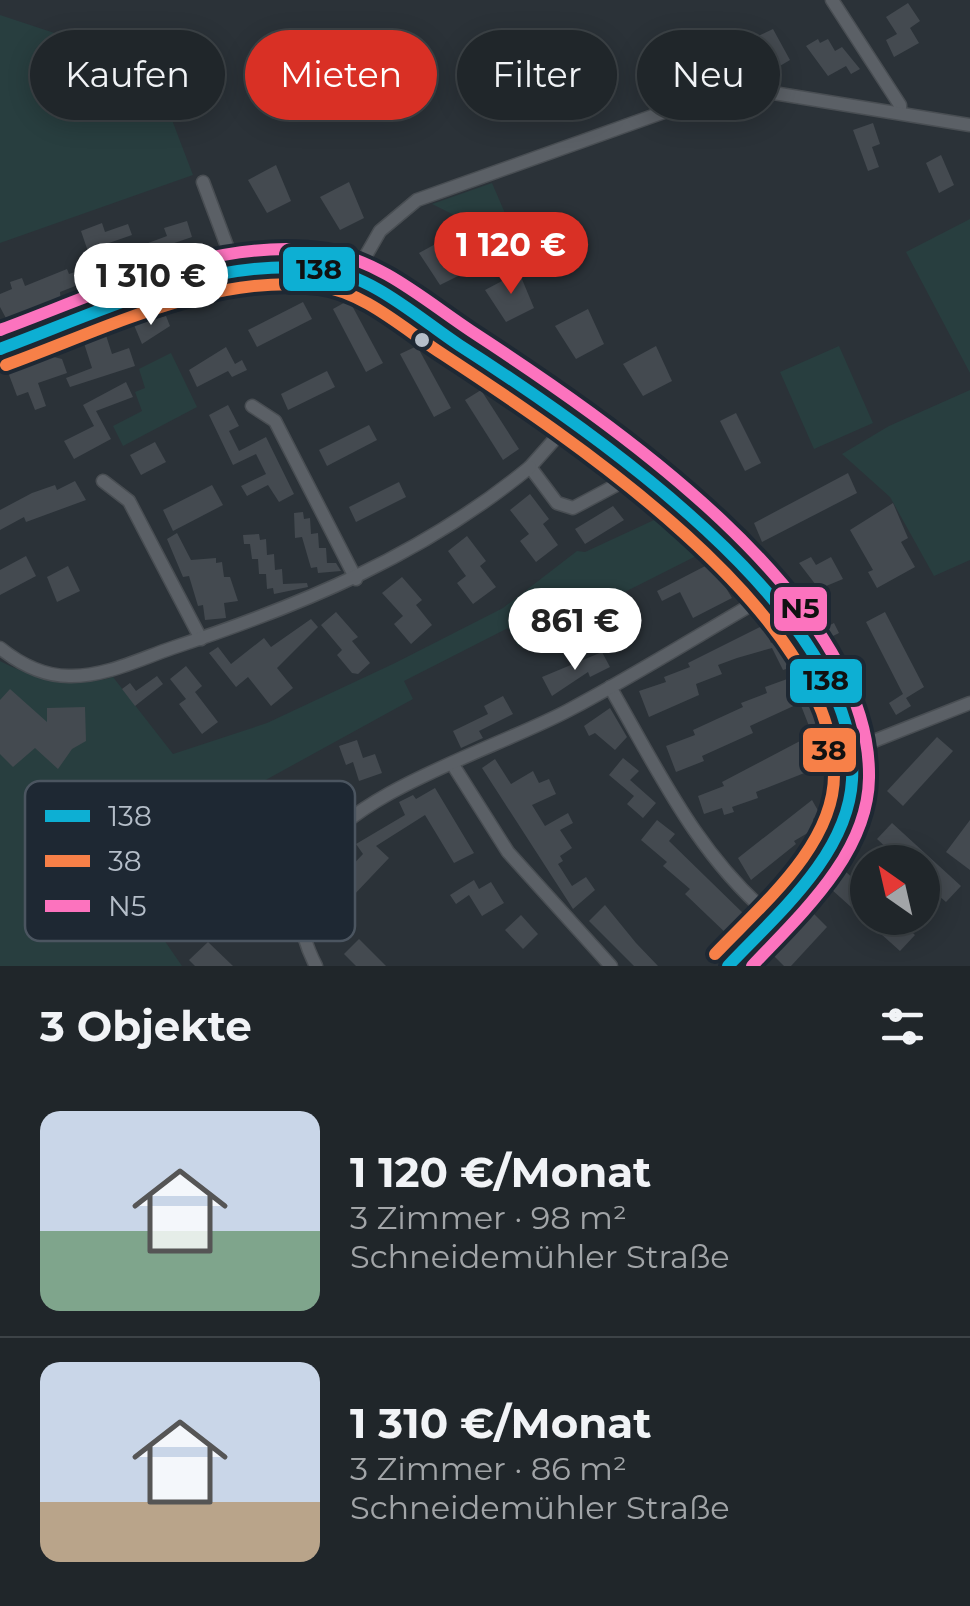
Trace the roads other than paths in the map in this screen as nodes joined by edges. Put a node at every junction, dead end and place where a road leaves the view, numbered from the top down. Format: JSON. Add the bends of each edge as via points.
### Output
{"nodes":[{"id":1,"x":832,"y":0,"type":"edge"},
{"id":2,"x":900,"y":113,"type":"junction"},
{"id":3,"x":970,"y":125,"type":"edge"},
{"id":4,"x":203,"y":182,"type":"dead end"},
{"id":5,"x":236,"y":270,"type":"junction"},
{"id":6,"x":353,"y":278,"type":"junction"},
{"id":7,"x":0,"y":350,"type":"edge"},
{"id":8,"x":252,"y":406,"type":"dead end"},
{"id":9,"x":570,"y":422,"type":"junction"},
{"id":10,"x":530,"y":467,"type":"junction"},
{"id":11,"x":637,"y":474,"type":"junction"},
{"id":12,"x":104,"y":481,"type":"dead end"},
{"id":13,"x":356,"y":579,"type":"junction"},
{"id":14,"x":768,"y":595,"type":"junction"},
{"id":15,"x":201,"y":638,"type":"junction"},
{"id":16,"x":0,"y":648,"type":"edge"},
{"id":17,"x":610,"y":687,"type":"junction"},
{"id":18,"x":970,"y":703,"type":"edge"},
{"id":19,"x":851,"y":750,"type":"junction"},
{"id":20,"x":453,"y":764,"type":"junction"},
{"id":21,"x":355,"y":815,"type":"edge"},
{"id":22,"x":773,"y":918,"type":"junction"},
{"id":23,"x":307,"y":941,"type":"edge"},
{"id":24,"x":316,"y":966,"type":"edge"},
{"id":25,"x":610,"y":966,"type":"edge"},
{"id":26,"x":728,"y":966,"type":"edge"}],
"edges":[{"from":1,"to":2,"type":"street"},
{"from":2,"to":3,"type":"street"},
{"from":2,"to":6,"type":"street","via":[[749,89],[709,96],[417,200],[380,232]]},
{"from":4,"to":5,"type":"street"},
{"from":5,"to":6,"type":"street","via":[[312,268]]},
{"from":5,"to":7,"type":"street"},
{"from":6,"to":9,"type":"street"},
{"from":8,"to":13,"type":"street","via":[[275,421]]},
{"from":9,"to":10,"type":"street"},
{"from":9,"to":11,"type":"street"},
{"from":10,"to":11,"type":"street","via":[[557,504],[569,509]]},
{"from":10,"to":13,"type":"street","via":[[425,542]]},
{"from":11,"to":14,"type":"street"},
{"from":12,"to":15,"type":"street","via":[[129,500]]},
{"from":13,"to":15,"type":"street"},
{"from":14,"to":17,"type":"street"},
{"from":14,"to":19,"type":"street","via":[[822,673]]},
{"from":15,"to":16,"type":"street","via":[[76,676],[44,673]]},
{"from":17,"to":20,"type":"street"},
{"from":17,"to":22,"type":"street","via":[[690,827],[731,881]]},
{"from":18,"to":19,"type":"street"},
{"from":19,"to":22,"type":"street","via":[[851,796],[843,821]]},
{"from":20,"to":21,"type":"street"},
{"from":20,"to":25,"type":"street","via":[[530,880]]},
{"from":22,"to":26,"type":"street"},
{"from":23,"to":24,"type":"street"}]}
